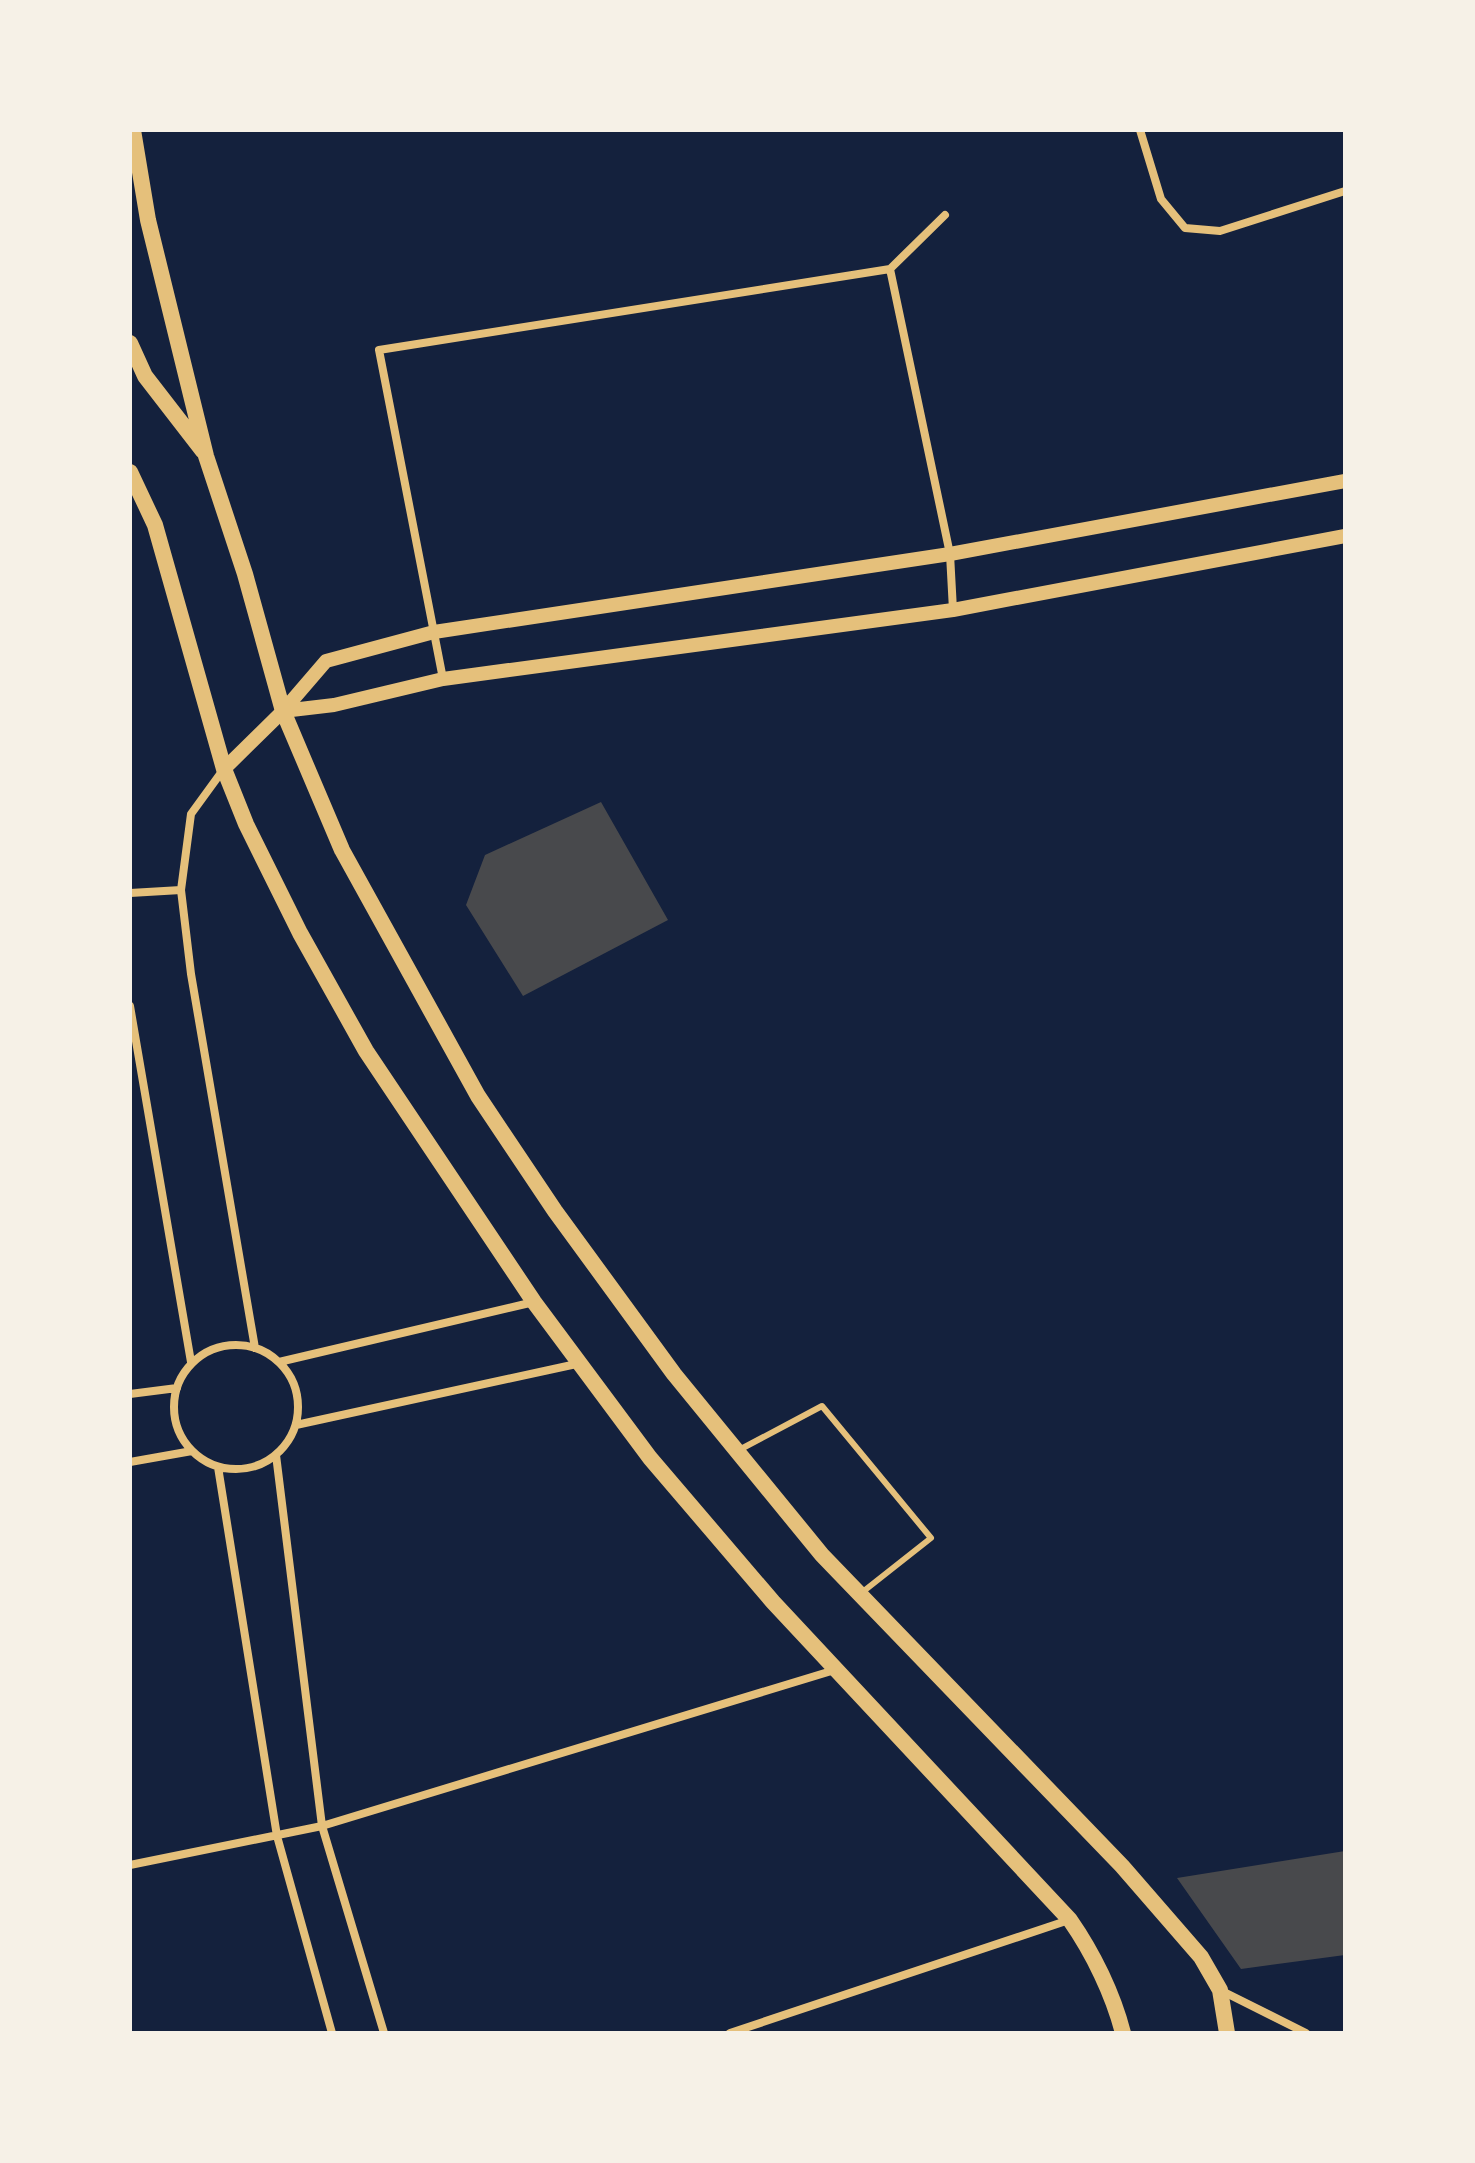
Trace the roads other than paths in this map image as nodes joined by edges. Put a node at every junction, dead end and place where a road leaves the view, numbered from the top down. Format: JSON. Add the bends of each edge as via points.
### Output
{"nodes":[{"id":1,"x":133,"y":130,"type":"edge"},
{"id":2,"x":1140,"y":130,"type":"edge"},
{"id":3,"x":1345,"y":191,"type":"edge"},
{"id":4,"x":945,"y":215,"type":"dead end"},
{"id":5,"x":890,"y":269,"type":"junction"},
{"id":6,"x":130,"y":343,"type":"edge"},
{"id":7,"x":206,"y":456,"type":"junction"},
{"id":8,"x":130,"y":472,"type":"edge"},
{"id":9,"x":1345,"y":481,"type":"edge"},
{"id":10,"x":1345,"y":536,"type":"edge"},
{"id":11,"x":950,"y":554,"type":"junction"},
{"id":12,"x":953,"y":610,"type":"junction"},
{"id":13,"x":434,"y":632,"type":"junction"},
{"id":14,"x":443,"y":679,"type":"junction"},
{"id":15,"x":283,"y":711,"type":"junction"},
{"id":16,"x":224,"y":769,"type":"junction"},
{"id":17,"x":181,"y":890,"type":"junction"},
{"id":18,"x":130,"y":893,"type":"edge"},
{"id":19,"x":130,"y":1006,"type":"edge"},
{"id":20,"x":534,"y":1302,"type":"junction"},
{"id":21,"x":255,"y":1348,"type":"junction"},
{"id":22,"x":191,"y":1362,"type":"junction"},
{"id":23,"x":279,"y":1362,"type":"junction"},
{"id":24,"x":581,"y":1363,"type":"junction"},
{"id":25,"x":177,"y":1388,"type":"junction"},
{"id":26,"x":130,"y":1394,"type":"edge"},
{"id":27,"x":296,"y":1425,"type":"junction"},
{"id":28,"x":192,"y":1451,"type":"junction"},
{"id":29,"x":737,"y":1451,"type":"junction"},
{"id":30,"x":276,"y":1455,"type":"junction"},
{"id":31,"x":130,"y":1462,"type":"edge"},
{"id":32,"x":218,"y":1467,"type":"junction"},
{"id":33,"x":860,"y":1594,"type":"junction"},
{"id":34,"x":838,"y":1669,"type":"junction"},
{"id":35,"x":322,"y":1826,"type":"junction"},
{"id":36,"x":277,"y":1836,"type":"junction"},
{"id":37,"x":130,"y":1865,"type":"edge"},
{"id":38,"x":1070,"y":1920,"type":"junction"},
{"id":39,"x":1220,"y":1990,"type":"junction"},
{"id":40,"x":332,"y":2033,"type":"edge"},
{"id":41,"x":384,"y":2033,"type":"edge"},
{"id":42,"x":730,"y":2033,"type":"edge"},
{"id":43,"x":1123,"y":2033,"type":"edge"},
{"id":44,"x":1227,"y":2033,"type":"edge"},
{"id":45,"x":1306,"y":2033,"type":"edge"}],
"edges":[{"from":1,"to":7,"type":"main road","via":[[148,220]]},
{"from":2,"to":3,"type":"street","via":[[1161,199],[1185,228],[1220,231]]},
{"from":4,"to":5,"type":"street"},
{"from":5,"to":11,"type":"street"},
{"from":5,"to":13,"type":"street","via":[[379,350]]},
{"from":6,"to":7,"type":"main road","via":[[145,376]]},
{"from":7,"to":15,"type":"main road"},
{"from":8,"to":16,"type":"main road","via":[[155,525]]},
{"from":9,"to":11,"type":"street"},
{"from":10,"to":12,"type":"street"},
{"from":11,"to":12,"type":"street"},
{"from":11,"to":13,"type":"street"},
{"from":12,"to":14,"type":"street"},
{"from":13,"to":14,"type":"street"},
{"from":13,"to":15,"type":"street","via":[[326,661]]},
{"from":14,"to":15,"type":"street","via":[[334,705]]},
{"from":15,"to":16,"type":"street"},
{"from":15,"to":29,"type":"main road","via":[[342,850],[478,1096],[555,1211]]},
{"from":16,"to":17,"type":"street","via":[[191,814]]},
{"from":16,"to":20,"type":"main road","via":[[300,933],[366,1051]]},
{"from":17,"to":18,"type":"street"},
{"from":17,"to":21,"type":"street"},
{"from":19,"to":22,"type":"street"},
{"from":20,"to":23,"type":"street"},
{"from":20,"to":24,"type":"main road"},
{"from":21,"to":22,"type":"street","via":[[229,1344]]},
{"from":21,"to":23,"type":"street"},
{"from":22,"to":25,"type":"street"},
{"from":23,"to":27,"type":"street","via":[[295,1386]]},
{"from":24,"to":27,"type":"street"},
{"from":24,"to":34,"type":"main road","via":[[650,1458]]},
{"from":25,"to":26,"type":"street"},
{"from":25,"to":28,"type":"street","via":[[175,1423]]},
{"from":27,"to":30,"type":"street"},
{"from":28,"to":31,"type":"street"},
{"from":28,"to":32,"type":"street"},
{"from":29,"to":33,"type":"main road"},
{"from":29,"to":33,"type":"lane","via":[[822,1406],[931,1538]]},
{"from":30,"to":32,"type":"street","via":[[257,1466]]},
{"from":30,"to":35,"type":"street"},
{"from":32,"to":36,"type":"street"},
{"from":33,"to":39,"type":"main road","via":[[1122,1866],[1201,1957]]},
{"from":34,"to":35,"type":"street"},
{"from":34,"to":38,"type":"main road"},
{"from":35,"to":36,"type":"street"},
{"from":35,"to":41,"type":"street"},
{"from":36,"to":37,"type":"street"},
{"from":36,"to":40,"type":"street"},
{"from":38,"to":42,"type":"street"},
{"from":38,"to":43,"type":"main road","via":[[1106,1986]]},
{"from":39,"to":44,"type":"main road"},
{"from":39,"to":45,"type":"street"}]}
